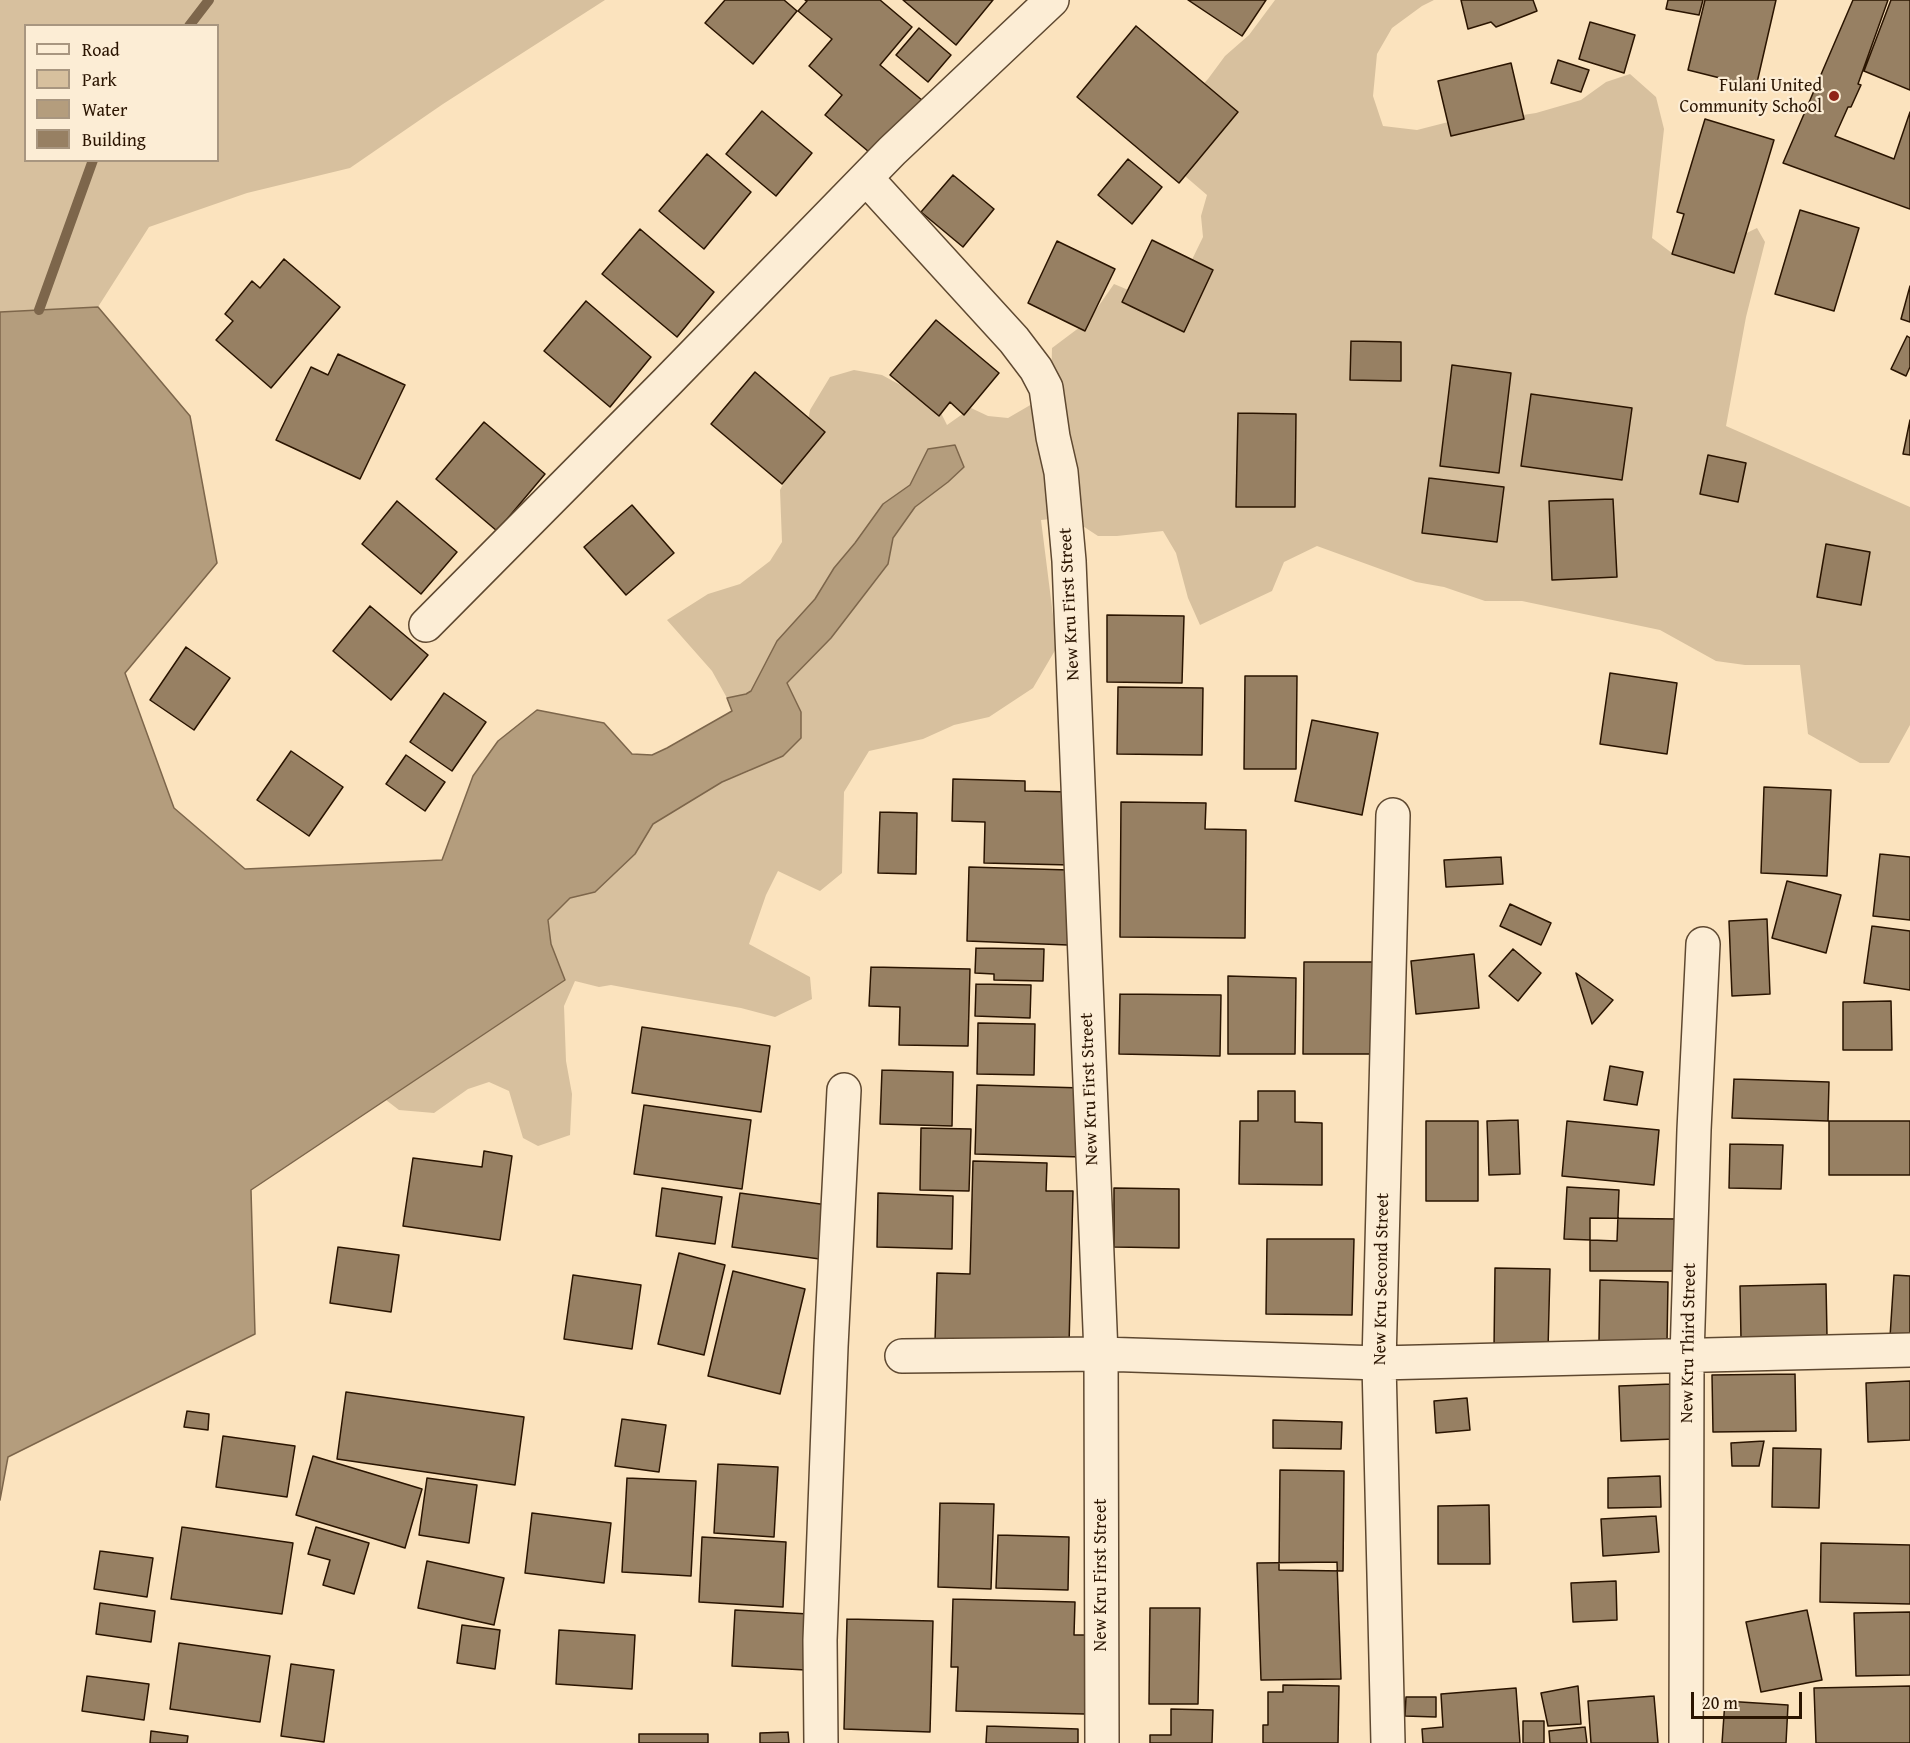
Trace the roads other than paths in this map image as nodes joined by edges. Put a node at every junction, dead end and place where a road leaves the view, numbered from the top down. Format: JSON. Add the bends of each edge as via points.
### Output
{"nodes":[{"id":1,"x":1052,"y":0,"type":"edge"},
{"id":2,"x":866,"y":178,"type":"junction"},
{"id":3,"x":426,"y":625,"type":"dead end"},
{"id":4,"x":1394,"y":815,"type":"dead end"},
{"id":5,"x":1703,"y":944,"type":"dead end"},
{"id":6,"x":844,"y":1090,"type":"dead end"},
{"id":7,"x":1910,"y":1350,"type":"edge"},
{"id":8,"x":1101,"y":1353,"type":"junction"},
{"id":9,"x":902,"y":1356,"type":"dead end"},
{"id":10,"x":1688,"y":1357,"type":"junction"},
{"id":11,"x":1379,"y":1363,"type":"junction"},
{"id":12,"x":820,"y":1743,"type":"edge"},
{"id":13,"x":1102,"y":1743,"type":"edge"},
{"id":14,"x":1388,"y":1743,"type":"edge"},
{"id":15,"x":1686,"y":1743,"type":"edge"}],
"edges":[{"from":1,"to":2,"type":"street"},
{"from":2,"to":3,"type":"street"},
{"from":2,"to":8,"type":"street","name":"New Kru First Street","via":[[1014,340],[1046,388],[1061,472],[1069,561]]},
{"from":4,"to":11,"type":"street","name":"New Kru Second Street"},
{"from":5,"to":10,"type":"street","name":"New Kru Third Street"},
{"from":6,"to":12,"type":"street","via":[[820,1640]]},
{"from":7,"to":10,"type":"street"},
{"from":8,"to":9,"type":"street"},
{"from":8,"to":11,"type":"street"},
{"from":8,"to":13,"type":"street","name":"New Kru First Street"},
{"from":10,"to":11,"type":"street"},
{"from":10,"to":15,"type":"street","name":"New Kru Third Street"},
{"from":11,"to":14,"type":"street","name":"New Kru Second Street"}]}
